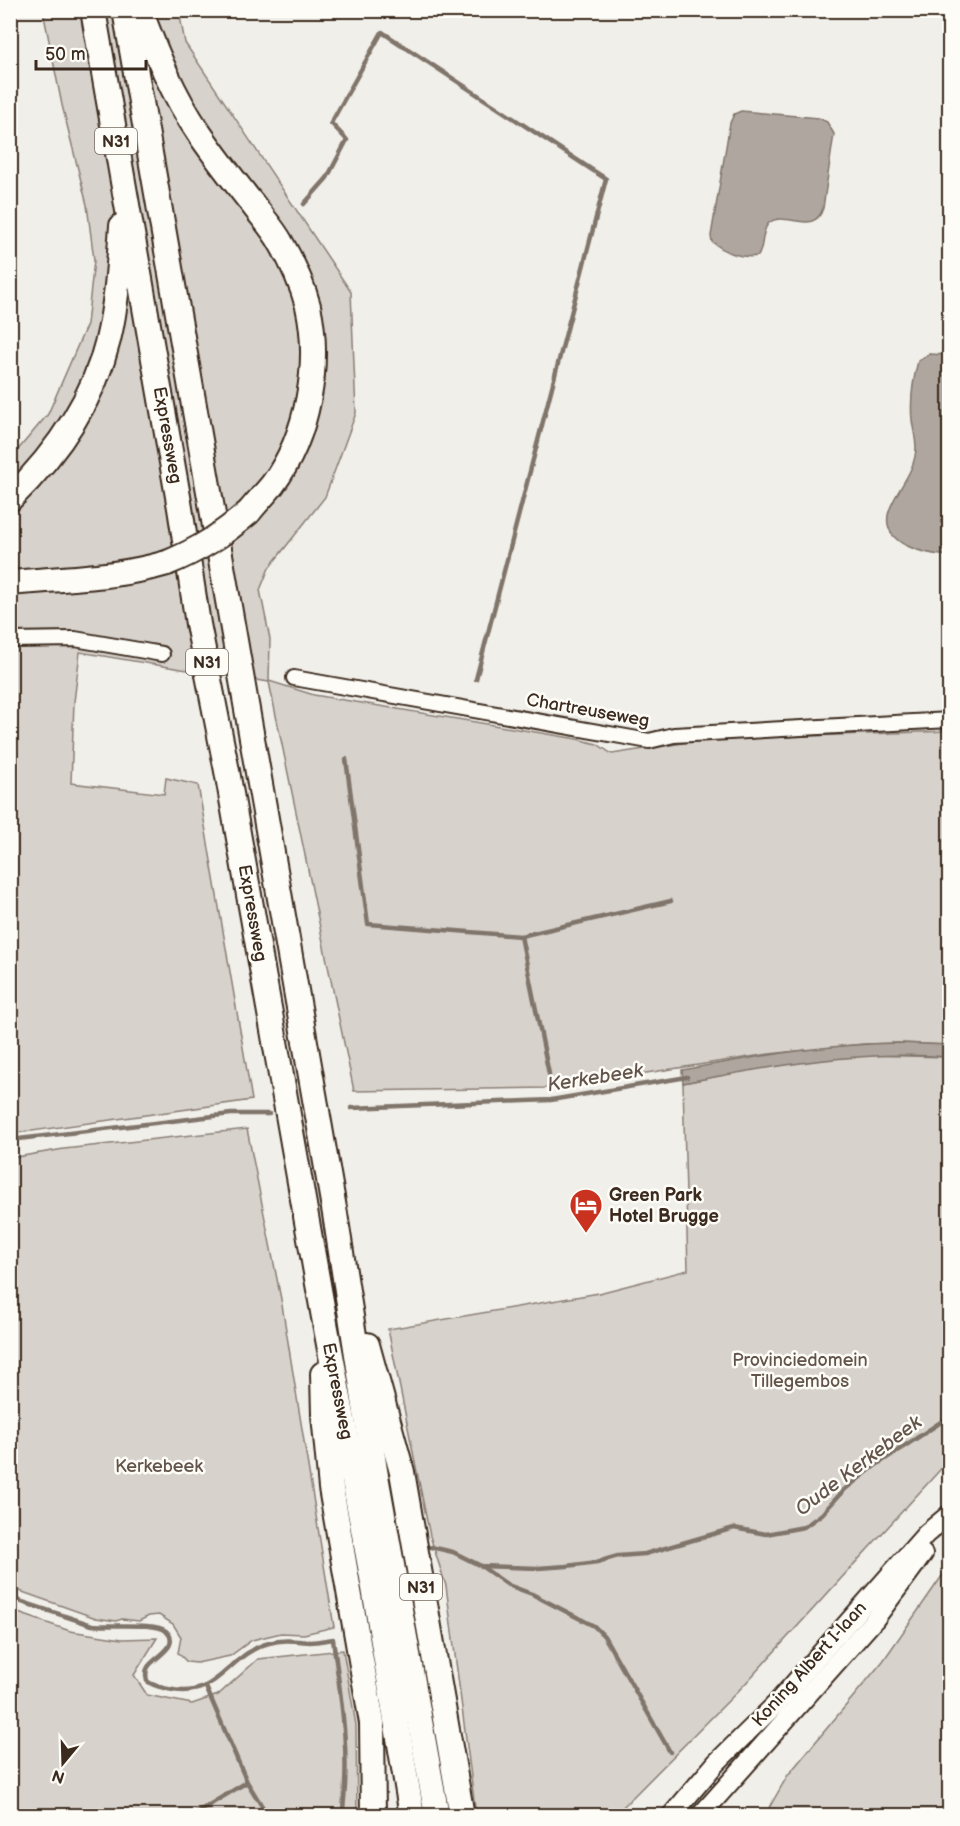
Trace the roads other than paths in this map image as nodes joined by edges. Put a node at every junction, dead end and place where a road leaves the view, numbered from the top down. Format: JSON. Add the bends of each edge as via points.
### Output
{"nodes":[{"id":1,"x":93,"y":10,"type":"edge"},
{"id":2,"x":125,"y":10,"type":"edge"},
{"id":3,"x":140,"y":10,"type":"edge"},
{"id":4,"x":125,"y":194,"type":"junction"},
{"id":5,"x":10,"y":499,"type":"edge"},
{"id":6,"x":10,"y":583,"type":"edge"},
{"id":7,"x":10,"y":640,"type":"edge"},
{"id":8,"x":162,"y":654,"type":"dead end"},
{"id":9,"x":294,"y":678,"type":"dead end"},
{"id":10,"x":950,"y":720,"type":"edge"},
{"id":11,"x":345,"y":1275,"type":"junction"},
{"id":12,"x":323,"y":1312,"type":"junction"},
{"id":13,"x":950,"y":1515,"type":"edge"},
{"id":14,"x":373,"y":1815,"type":"edge"},
{"id":15,"x":412,"y":1815,"type":"edge"},
{"id":16,"x":436,"y":1815,"type":"edge"},
{"id":17,"x":462,"y":1815,"type":"edge"},
{"id":18,"x":671,"y":1815,"type":"edge"},
{"id":19,"x":700,"y":1815,"type":"edge"}],
"edges":[{"from":1,"to":4,"type":"highway","name":"Expressweg","number":"N31"},
{"from":2,"to":11,"type":"highway","name":"Expressweg","number":"N31"},
{"from":3,"to":6,"type":"highway","bridge":true,"via":[[177,98],[280,241],[296,272],[308,306],[312,340],[312,375],[304,416],[292,452],[273,484],[226,532],[197,550],[141,571]]},
{"from":4,"to":5,"type":"highway","via":[[113,314],[96,376],[80,412],[57,446]]},
{"from":4,"to":12,"type":"highway","name":"Expressweg","number":"N31","via":[[198,624]]},
{"from":7,"to":8,"type":"street","via":[[75,639]]},
{"from":9,"to":10,"type":"street","name":"Chartreuseweg","via":[[649,741],[674,735]]},
{"from":11,"to":16,"type":"highway","name":"Expressweg","number":"N31"},
{"from":11,"to":17,"type":"highway","number":"N31","via":[[402,1472]]},
{"from":12,"to":14,"type":"highway","number":"N31","via":[[324,1415],[331,1488],[372,1723]]},
{"from":12,"to":15,"type":"highway","name":"Expressweg","number":"N31"},
{"from":13,"to":18,"type":"main road","name":"Koning Albert I-laan","via":[[926,1534],[776,1704],[716,1763]]},
{"from":13,"to":19,"type":"main road","name":"Koning Albert I-laan","via":[[875,1619]]}]}
